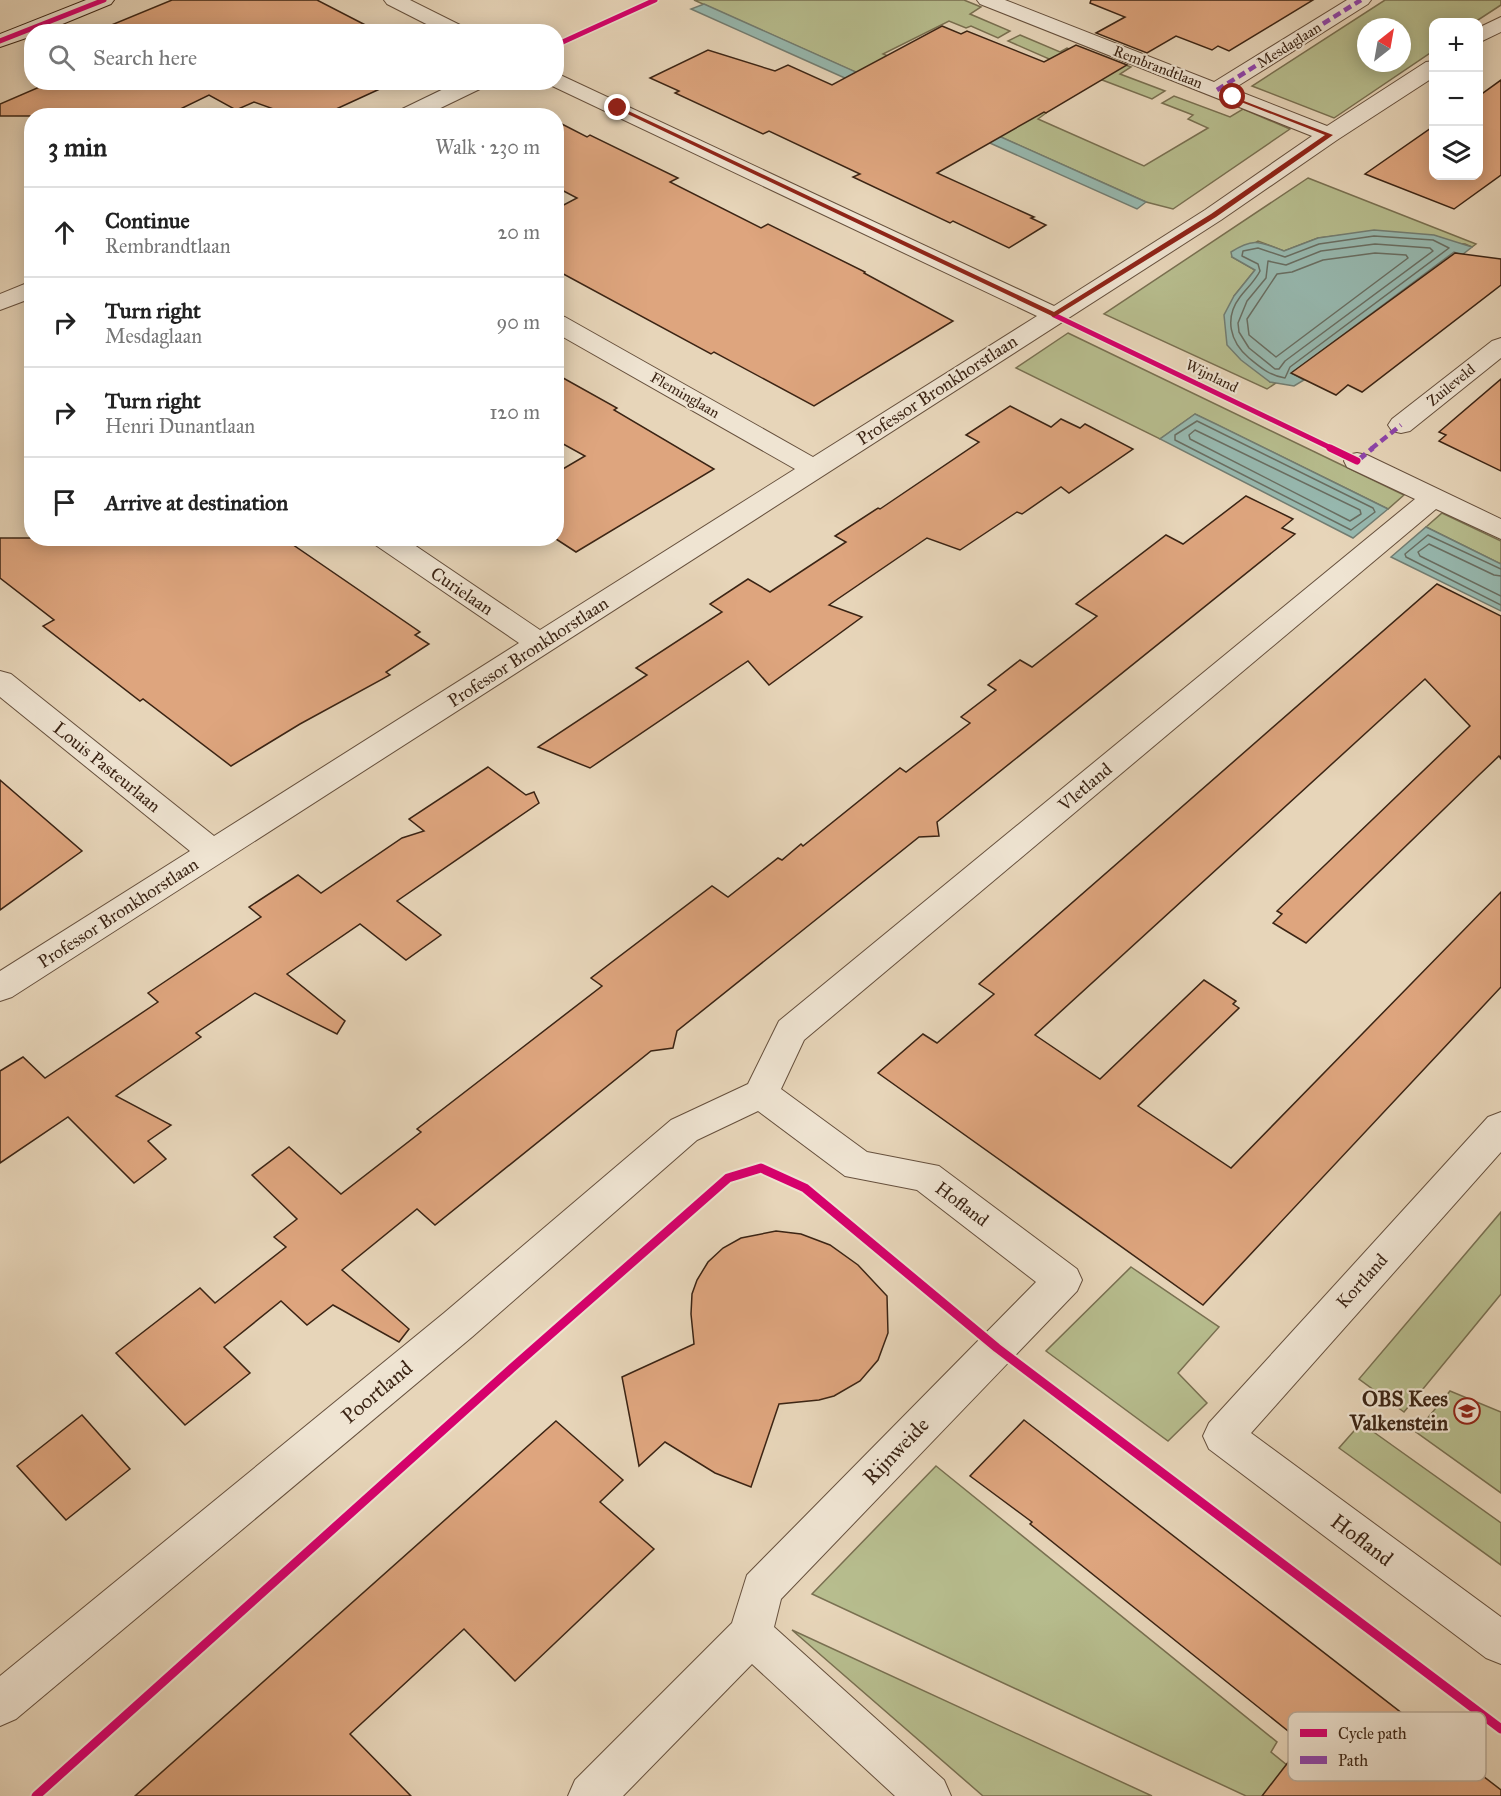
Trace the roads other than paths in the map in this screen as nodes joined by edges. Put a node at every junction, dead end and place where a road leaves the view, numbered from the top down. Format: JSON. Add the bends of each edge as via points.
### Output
{"nodes":[{"id":1,"x":104,"y":0,"type":"edge"},
{"id":2,"x":394,"y":0,"type":"edge"},
{"id":3,"x":987,"y":0,"type":"edge"},
{"id":4,"x":1361,"y":0,"type":"edge"},
{"id":5,"x":1020,"y":5,"type":"edge"},
{"id":6,"x":1501,"y":22,"type":"edge"},
{"id":7,"x":40,"y":24,"type":"edge"},
{"id":8,"x":443,"y":24,"type":"edge"},
{"id":9,"x":24,"y":30,"type":"edge"},
{"id":10,"x":1483,"y":34,"type":"edge"},
{"id":11,"x":2,"y":38,"type":"edge"},
{"id":12,"x":1429,"y":70,"type":"edge"},
{"id":13,"x":564,"y":83,"type":"edge"},
{"id":14,"x":460,"y":90,"type":"edge"},
{"id":15,"x":1217,"y":90,"type":"junction"},
{"id":16,"x":422,"y":108,"type":"edge"},
{"id":17,"x":1329,"y":135,"type":"junction"},
{"id":18,"x":1054,"y":315,"type":"junction"},
{"id":19,"x":564,"y":327,"type":"edge"},
{"id":20,"x":1501,"y":346,"type":"edge"},
{"id":21,"x":1401,"y":425,"type":"dead end"},
{"id":22,"x":1357,"y":461,"type":"dead end"},
{"id":23,"x":814,"y":469,"type":"junction"},
{"id":24,"x":1433,"y":498,"type":"junction"},
{"id":25,"x":1501,"y":530,"type":"edge"},
{"id":26,"x":396,"y":546,"type":"edge"},
{"id":27,"x":540,"y":644,"type":"junction"},
{"id":28,"x":0,"y":681,"type":"edge"},
{"id":29,"x":213,"y":852,"type":"junction"},
{"id":30,"x":0,"y":988,"type":"edge"},
{"id":31,"x":761,"y":1094,"type":"junction"},
{"id":32,"x":1501,"y":1127,"type":"edge"},
{"id":33,"x":1063,"y":1280,"type":"joint"},
{"id":34,"x":1223,"y":1436,"type":"joint"},
{"id":35,"x":751,"y":1634,"type":"junction"},
{"id":36,"x":1501,"y":1643,"type":"edge"},
{"id":37,"x":0,"y":1704,"type":"edge"},
{"id":38,"x":591,"y":1796,"type":"edge"},
{"id":39,"x":928,"y":1796,"type":"edge"}],
"edges":[{"from":1,"to":7,"type":"street"},
{"from":2,"to":8,"type":"street"},
{"from":3,"to":5,"type":"street","name":"Rembrandtlaan"},
{"from":4,"to":15,"type":"street","name":"Mesdaglaan"},
{"from":5,"to":15,"type":"street","name":"Rembrandtlaan"},
{"from":6,"to":10,"type":"street"},
{"from":9,"to":11,"type":"street"},
{"from":12,"to":17,"type":"street"},
{"from":13,"to":18,"type":"street"},
{"from":14,"to":16,"type":"street"},
{"from":15,"to":17,"type":"street","name":"Rembrandtlaan"},
{"from":17,"to":18,"type":"street","via":[[1214,215]]},
{"from":18,"to":23,"type":"street","name":"Professor Bronkhorstlaan"},
{"from":19,"to":23,"type":"street","name":"Fleminglaan"},
{"from":20,"to":21,"type":"street","name":"Zuileveld"},
{"from":22,"to":24,"type":"street"},
{"from":23,"to":27,"type":"street","name":"Professor Bronkhorstlaan"},
{"from":24,"to":25,"type":"street"},
{"from":24,"to":31,"type":"street","name":"Vletland","via":[[791,1031]]},
{"from":26,"to":27,"type":"street","name":"Curielaan"},
{"from":27,"to":29,"type":"street","name":"Professor Bronkhorstlaan"},
{"from":28,"to":29,"type":"street","name":"Louis Pasteurlaan"},
{"from":29,"to":30,"type":"street","name":"Professor Bronkhorstlaan"},
{"from":31,"to":33,"type":"street","name":"Hofland","via":[[858,1165],[926,1177]]},
{"from":31,"to":37,"type":"street","name":"Poortland","via":[[684,1130],[458,1325]]},
{"from":32,"to":34,"type":"street","name":"Kortland"},
{"from":33,"to":35,"type":"street","name":"Rijnweide","via":[[762,1589]]},
{"from":34,"to":36,"type":"street","name":"Hofland"},
{"from":35,"to":38,"type":"street"},
{"from":35,"to":39,"type":"street"}]}
